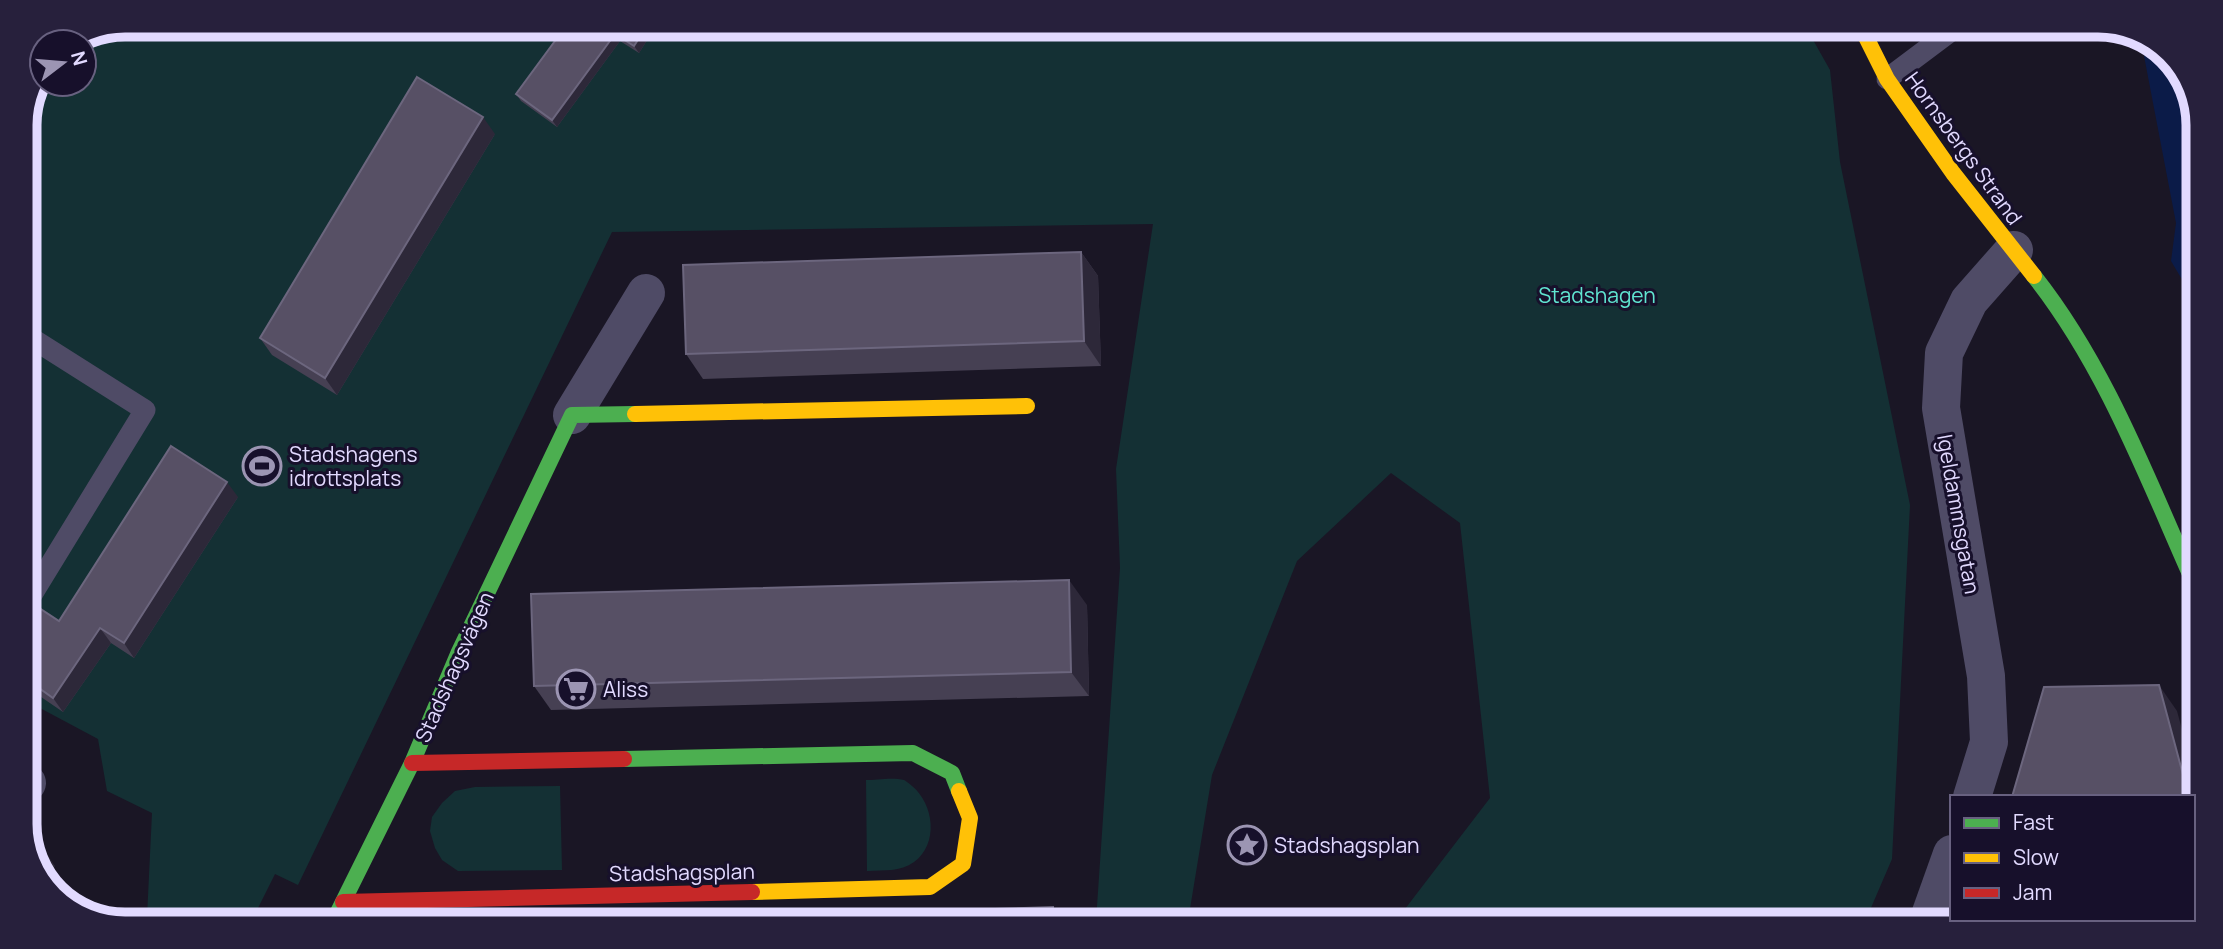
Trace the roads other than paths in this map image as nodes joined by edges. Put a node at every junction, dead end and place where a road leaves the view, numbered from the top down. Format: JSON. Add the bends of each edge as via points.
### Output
{"nodes":[{"id":1,"x":1866,"y":37,"type":"edge"},
{"id":2,"x":1943,"y":37,"type":"edge"},
{"id":3,"x":1887,"y":79,"type":"junction"},
{"id":4,"x":2014,"y":250,"type":"junction"},
{"id":5,"x":646,"y":293,"type":"dead end"},
{"id":6,"x":37,"y":342,"type":"edge"},
{"id":7,"x":1027,"y":406,"type":"dead end"},
{"id":8,"x":572,"y":415,"type":"junction"},
{"id":9,"x":2186,"y":565,"type":"edge"},
{"id":10,"x":37,"y":586,"type":"edge"},
{"id":11,"x":412,"y":763,"type":"junction"},
{"id":12,"x":1973,"y":795,"type":"edge"},
{"id":13,"x":1950,"y":860,"type":"edge"},
{"id":14,"x":343,"y":902,"type":"junction"},
{"id":15,"x":338,"y":912,"type":"edge"},
{"id":16,"x":1931,"y":912,"type":"edge"}],
"edges":[{"from":1,"to":3,"type":"street","name":"Hornsbergs Strand"},
{"from":2,"to":3,"type":"lane"},
{"from":3,"to":4,"type":"street","name":"Hornsbergs Strand"},
{"from":4,"to":9,"type":"street","name":"Hornsbergs Strand","via":[[2082,344]]},
{"from":4,"to":12,"type":"street","name":"Igeldammsgatan","via":[[1969,301],[1944,353],[1941,408],[1986,676],[1989,742]]},
{"from":5,"to":8,"type":"street","name":"Stadshagsvägen"},
{"from":6,"to":10,"type":"lane","via":[[145,410]]},
{"from":7,"to":8,"type":"street"},
{"from":8,"to":11,"type":"street","name":"Stadshagsvägen","via":[[458,654]]},
{"from":11,"to":14,"type":"street","name":"Stadshagsvägen"},
{"from":11,"to":14,"type":"street","name":"Stadshagsplan","via":[[913,753],[952,773],[970,818],[963,864],[930,887]]},
{"from":13,"to":16,"type":"street"},
{"from":14,"to":15,"type":"street","name":"Stadshagsvägen"}]}
